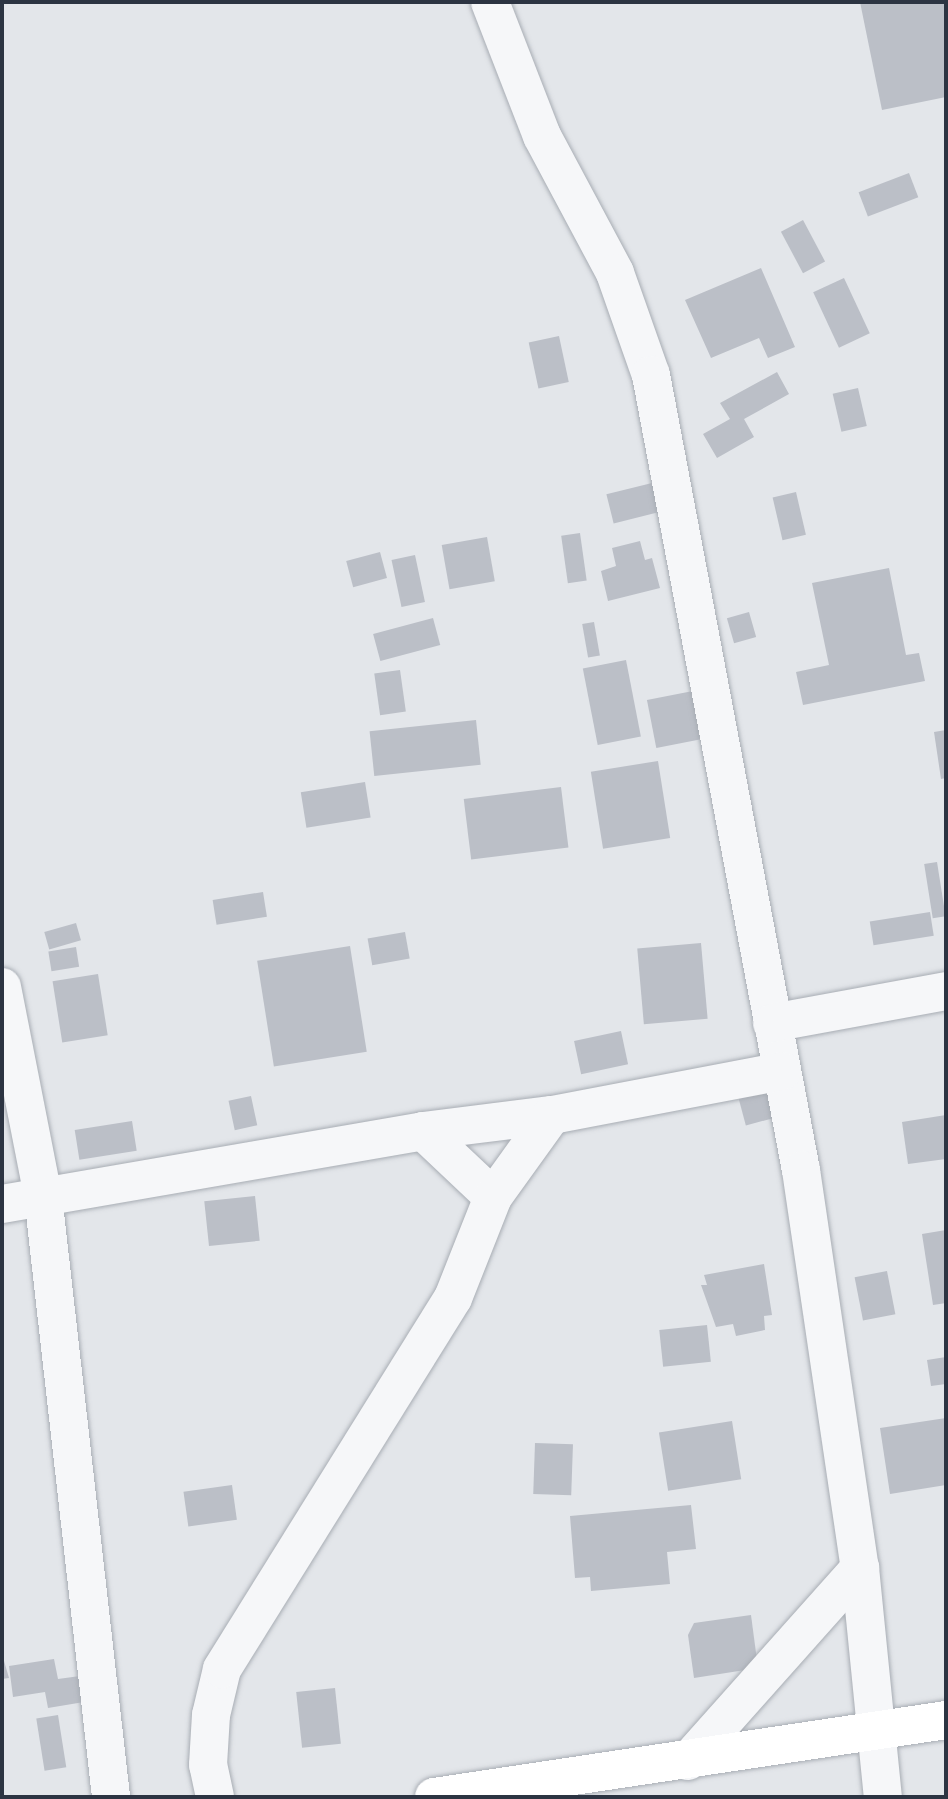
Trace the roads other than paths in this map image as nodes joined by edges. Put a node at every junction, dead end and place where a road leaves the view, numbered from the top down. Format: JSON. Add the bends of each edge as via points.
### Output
{"nodes":[{"id":1,"x":490,"y":2,"type":"edge"},
{"id":2,"x":2,"y":988,"type":"edge"},
{"id":3,"x":946,"y":991,"type":"edge"},
{"id":4,"x":772,"y":1023,"type":"junction"},
{"id":5,"x":782,"y":1071,"type":"junction"},
{"id":6,"x":552,"y":1115,"type":"junction"},
{"id":7,"x":424,"y":1131,"type":"junction"},
{"id":8,"x":43,"y":1196,"type":"junction"},
{"id":9,"x":493,"y":1197,"type":"junction"},
{"id":10,"x":2,"y":1204,"type":"edge"},
{"id":11,"x":860,"y":1568,"type":"junction"},
{"id":12,"x":946,"y":1720,"type":"edge"},
{"id":13,"x":877,"y":1728,"type":"junction"},
{"id":14,"x":688,"y":1760,"type":"junction"},
{"id":15,"x":111,"y":1797,"type":"edge"},
{"id":16,"x":215,"y":1797,"type":"edge"},
{"id":17,"x":434,"y":1797,"type":"edge"},
{"id":18,"x":883,"y":1797,"type":"edge"}],
"edges":[{"from":1,"to":4,"type":"street","via":[[542,136],[615,273],[651,375]]},
{"from":2,"to":8,"type":"street"},
{"from":3,"to":4,"type":"street"},
{"from":4,"to":5,"type":"street"},
{"from":5,"to":6,"type":"street"},
{"from":5,"to":11,"type":"street"},
{"from":6,"to":7,"type":"street"},
{"from":6,"to":9,"type":"street"},
{"from":7,"to":8,"type":"street"},
{"from":7,"to":9,"type":"street"},
{"from":8,"to":10,"type":"street"},
{"from":8,"to":15,"type":"street"},
{"from":9,"to":16,"type":"street","via":[[453,1298],[222,1669],[209,1740],[208,1765]]},
{"from":11,"to":13,"type":"street"},
{"from":11,"to":14,"type":"street"},
{"from":12,"to":13,"type":"main road"},
{"from":13,"to":14,"type":"main road"},
{"from":13,"to":18,"type":"street"},
{"from":14,"to":17,"type":"main road"}]}
